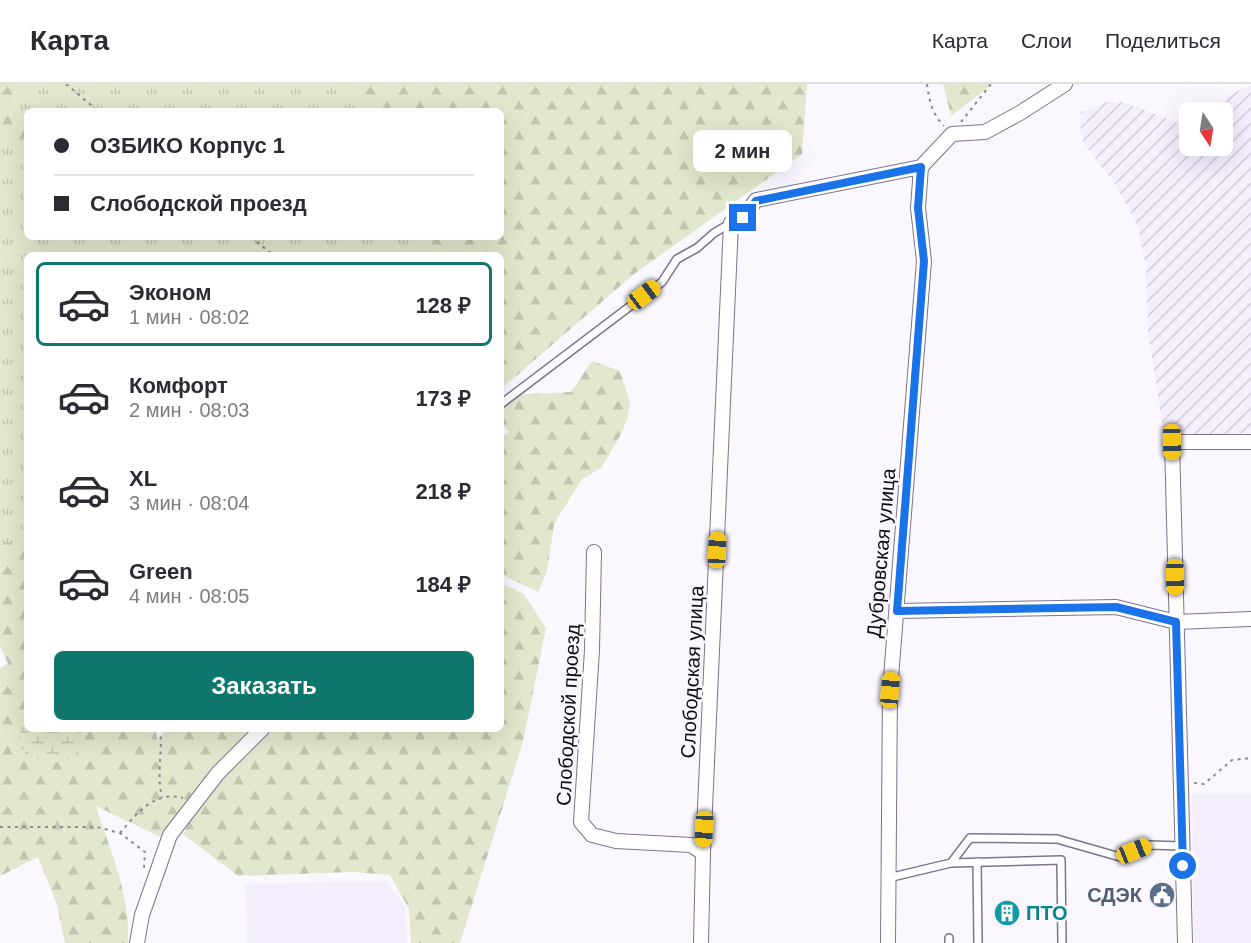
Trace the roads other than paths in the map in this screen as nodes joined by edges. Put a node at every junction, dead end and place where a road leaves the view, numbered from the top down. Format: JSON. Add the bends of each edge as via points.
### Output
{"nodes":[{"id":1,"x":1065,"y":84,"type":"edge"},
{"id":2,"x":921,"y":167,"type":"junction"},
{"id":3,"x":731,"y":223,"type":"junction"},
{"id":4,"x":504,"y":402,"type":"edge"},
{"id":5,"x":1251,"y":442,"type":"edge"},
{"id":6,"x":594,"y":552,"type":"dead end"},
{"id":7,"x":897,"y":611,"type":"junction"},
{"id":8,"x":1251,"y":620,"type":"edge"},
{"id":9,"x":1176,"y":622,"type":"junction"},
{"id":10,"x":259,"y":732,"type":"edge"},
{"id":11,"x":1183,"y":846,"type":"junction"},
{"id":12,"x":703,"y":853,"type":"junction"},
{"id":13,"x":977,"y":862,"type":"junction"},
{"id":14,"x":951,"y":863,"type":"junction"},
{"id":15,"x":888,"y":878,"type":"junction"},
{"id":16,"x":137,"y":943,"type":"edge"},
{"id":17,"x":701,"y":943,"type":"edge"},
{"id":18,"x":888,"y":943,"type":"edge"},
{"id":19,"x":978,"y":943,"type":"edge"},
{"id":20,"x":1062,"y":943,"type":"edge"},
{"id":21,"x":1185,"y":943,"type":"edge"}],
"edges":[{"from":1,"to":2,"type":"street","via":[[985,132],[952,134]]},
{"from":2,"to":3,"type":"street","via":[[756,201],[743,218]]},
{"from":2,"to":7,"type":"street","name":"Дубровская улица","via":[[918,208],[924,261]]},
{"from":3,"to":4,"type":"lane","via":[[678,259],[662,282]]},
{"from":3,"to":12,"type":"street","name":"Слободская улица"},
{"from":5,"to":9,"type":"street","via":[[1172,442]]},
{"from":6,"to":12,"type":"street","name":"Слободской проезд","via":[[581,822],[592,835],[616,841],[691,845]]},
{"from":7,"to":9,"type":"street","via":[[1116,607]]},
{"from":7,"to":15,"type":"street","name":"Дубровская улица","via":[[890,690]]},
{"from":8,"to":9,"type":"street"},
{"from":9,"to":11,"type":"street"},
{"from":10,"to":16,"type":"street","via":[[218,773],[170,835],[142,915]]},
{"from":11,"to":14,"type":"lane","via":[[1149,845],[1120,857],[1057,839],[970,838]]},
{"from":11,"to":21,"type":"street"},
{"from":12,"to":17,"type":"street","name":"Слободская улица"},
{"from":13,"to":14,"type":"lane"},
{"from":13,"to":19,"type":"lane"},
{"from":13,"to":20,"type":"lane","via":[[1061,860]]},
{"from":14,"to":15,"type":"lane"},
{"from":15,"to":18,"type":"street","name":"Дубровская улица"}]}
